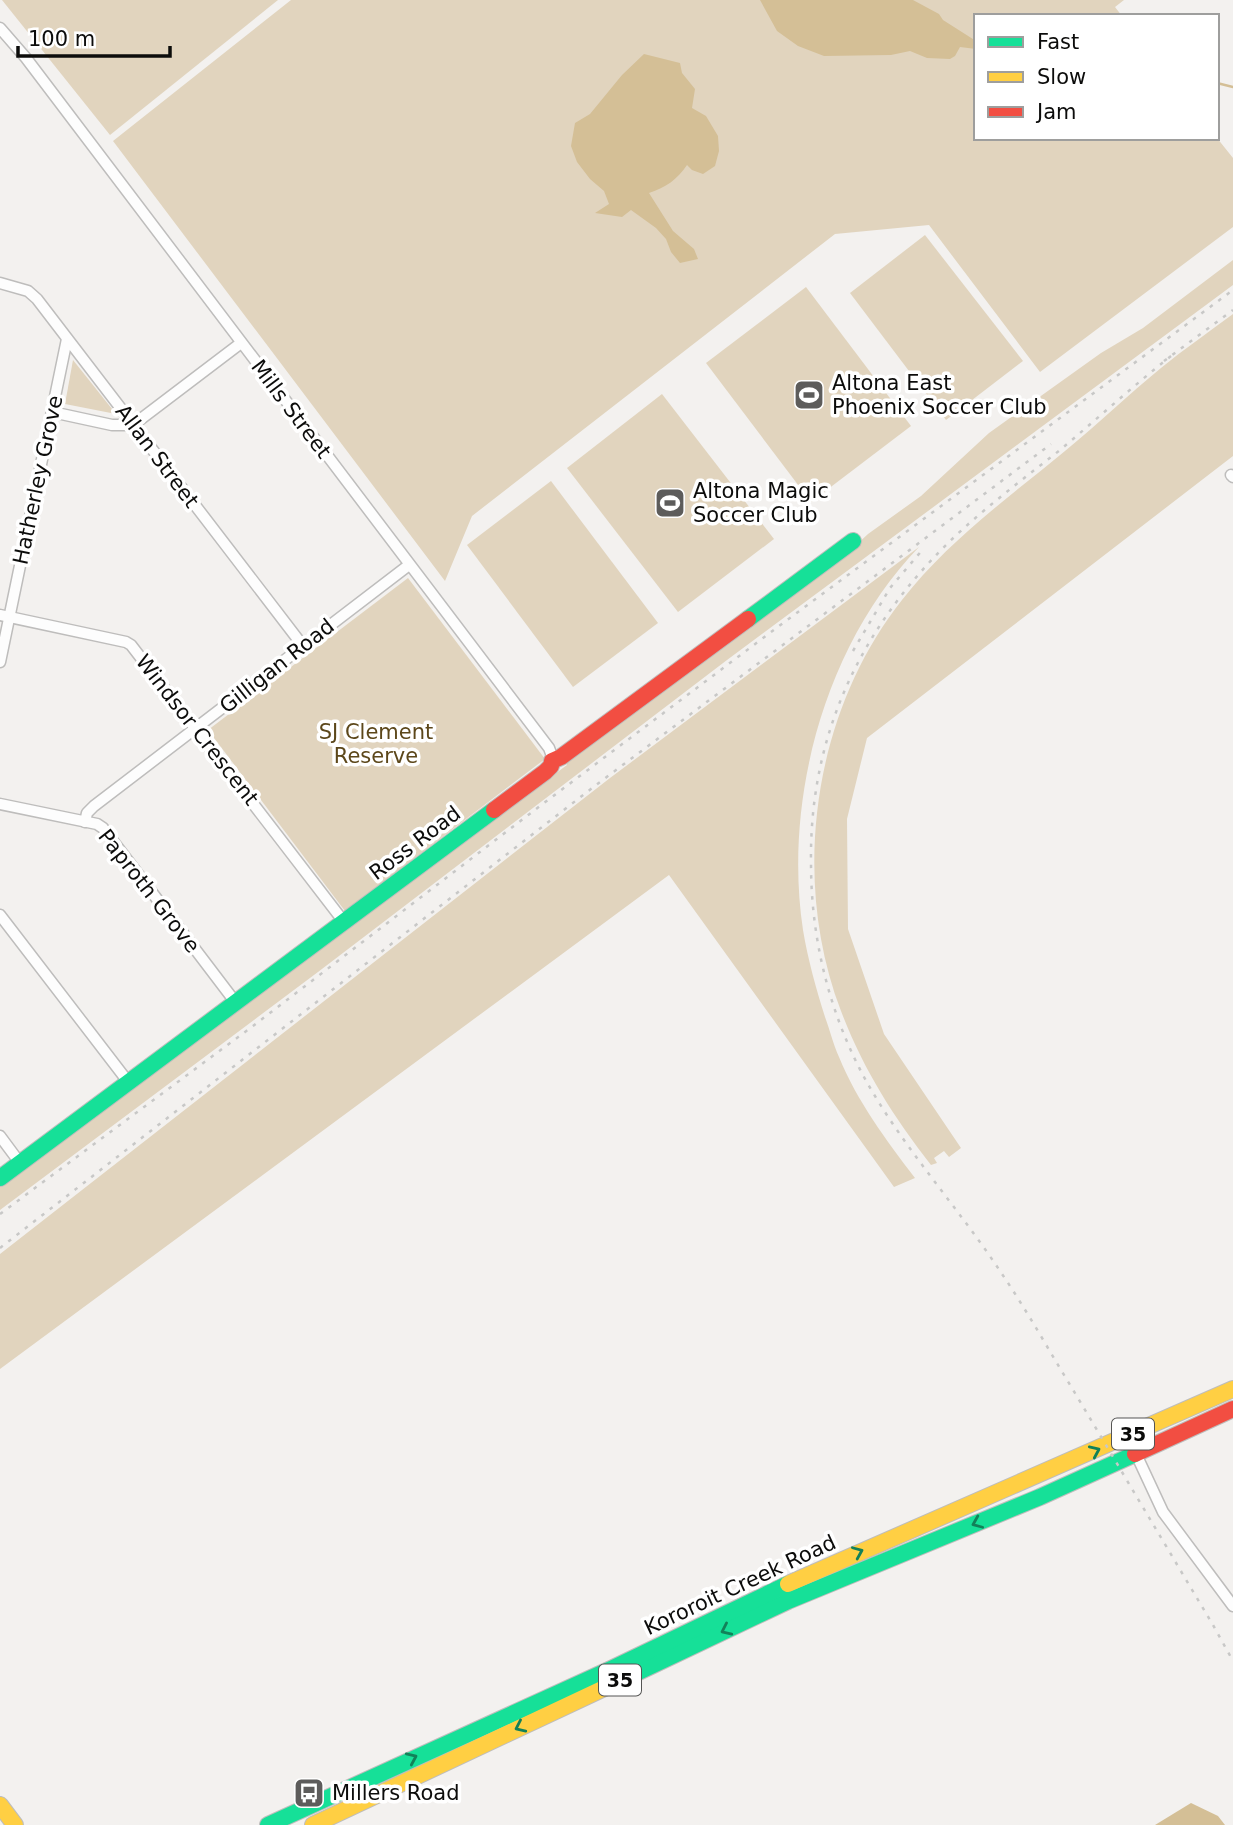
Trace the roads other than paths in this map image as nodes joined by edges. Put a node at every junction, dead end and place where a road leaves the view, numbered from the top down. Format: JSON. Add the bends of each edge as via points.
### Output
{"nodes":[{"id":1,"x":1,"y":23,"type":"edge"},
{"id":2,"x":0,"y":284,"type":"edge"},
{"id":3,"x":67,"y":339,"type":"junction"},
{"id":4,"x":241,"y":343,"type":"junction"},
{"id":5,"x":52,"y":412,"type":"junction"},
{"id":6,"x":134,"y":425,"type":"junction"},
{"id":7,"x":853,"y":541,"type":"dead end"},
{"id":8,"x":409,"y":565,"type":"junction"},
{"id":9,"x":5,"y":616,"type":"edge"},
{"id":10,"x":303,"y":646,"type":"junction"},
{"id":11,"x":0,"y":662,"type":"edge"},
{"id":12,"x":196,"y":729,"type":"junction"},
{"id":13,"x":552,"y":761,"type":"junction"},
{"id":14,"x":0,"y":804,"type":"edge"},
{"id":15,"x":85,"y":822,"type":"junction"},
{"id":16,"x":0,"y":915,"type":"edge"},
{"id":17,"x":344,"y":922,"type":"junction"},
{"id":18,"x":236,"y":1003,"type":"junction"},
{"id":19,"x":129,"y":1083,"type":"junction"},
{"id":20,"x":0,"y":1136,"type":"edge"},
{"id":21,"x":20,"y":1163,"type":"junction"},
{"id":22,"x":0,"y":1178,"type":"edge"},
{"id":23,"x":1233,"y":1389,"type":"edge"},
{"id":24,"x":1233,"y":1409,"type":"edge"},
{"id":25,"x":1136,"y":1454,"type":"junction"},
{"id":26,"x":1032,"y":1478,"type":"junction"},
{"id":27,"x":1010,"y":1488,"type":"junction"},
{"id":28,"x":1040,"y":1497,"type":"junction"},
{"id":29,"x":1017,"y":1506,"type":"junction"},
{"id":30,"x":1233,"y":1606,"type":"edge"},
{"id":31,"x":446,"y":1743,"type":"junction"},
{"id":32,"x":453,"y":1759,"type":"junction"},
{"id":33,"x":0,"y":1805,"type":"edge"},
{"id":34,"x":15,"y":1825,"type":"edge"},
{"id":35,"x":268,"y":1825,"type":"edge"},
{"id":36,"x":313,"y":1825,"type":"edge"}],
"edges":[{"from":1,"to":4,"type":"street","name":"Mills Street"},
{"from":2,"to":3,"type":"street","name":"Allan Street","via":[[28,291]]},
{"from":3,"to":5,"type":"street","name":"Hatherley Grove"},
{"from":3,"to":6,"type":"street","name":"Allan Street"},
{"from":4,"to":6,"type":"street"},
{"from":4,"to":8,"type":"street","name":"Mills Street"},
{"from":5,"to":6,"type":"street"},
{"from":5,"to":9,"type":"street","name":"Hatherley Grove"},
{"from":6,"to":10,"type":"street","name":"Allan Street"},
{"from":7,"to":13,"type":"main road","name":"Ross Road"},
{"from":8,"to":10,"type":"street","name":"Gilligan Road"},
{"from":8,"to":13,"type":"street","name":"Mills Street","via":[[549,748]]},
{"from":9,"to":11,"type":"street","name":"Hatherley Grove"},
{"from":9,"to":12,"type":"street","name":"Windsor Crescent","via":[[126,642]]},
{"from":10,"to":12,"type":"street","name":"Gilligan Road"},
{"from":12,"to":15,"type":"street","name":"Gilligan Road","via":[[94,806]]},
{"from":12,"to":17,"type":"street","name":"Windsor Crescent"},
{"from":13,"to":17,"type":"main road","name":"Ross Road","via":[[545,772]]},
{"from":14,"to":15,"type":"street","name":"Paproth Grove"},
{"from":15,"to":18,"type":"street","name":"Paproth Grove","via":[[97,824],[108,835]]},
{"from":16,"to":19,"type":"street"},
{"from":17,"to":18,"type":"main road","name":"Ross Road"},
{"from":18,"to":19,"type":"main road","name":"Ross Road"},
{"from":19,"to":21,"type":"main road","name":"Ross Road"},
{"from":20,"to":21,"type":"street"},
{"from":21,"to":22,"type":"main road","name":"Ross Road"},
{"from":26,"to":23,"type":"main road","name":"Kororoit Creek Road","number":"35","one_way":true},
{"from":24,"to":25,"type":"main road","name":"Kororoit Creek Road","number":"35"},
{"from":25,"to":28,"type":"main road","name":"Kororoit Creek Road","number":"35"},
{"from":25,"to":30,"type":"street","via":[[1163,1512]]},
{"from":26,"to":27,"type":"main road","name":"Kororoit Creek Road","number":"35"},
{"from":26,"to":28,"type":"main road"},
{"from":27,"to":29,"type":"main road"},
{"from":31,"to":27,"type":"main road","name":"Kororoit Creek Road","number":"35","one_way":true,"via":[[815,1571]]},
{"from":28,"to":29,"type":"main road","name":"Kororoit Creek Road","number":"35"},
{"from":29,"to":32,"type":"main road","name":"Kororoit Creek Road","number":"35","one_way":true,"via":[[788,1601]]},
{"from":31,"to":32,"type":"main road"},
{"from":35,"to":31,"type":"main road","name":"Kororoit Creek Road","number":"35","one_way":true},
{"from":32,"to":36,"type":"main road","name":"Kororoit Creek Road","number":"35"},
{"from":33,"to":34,"type":"main road"}]}
